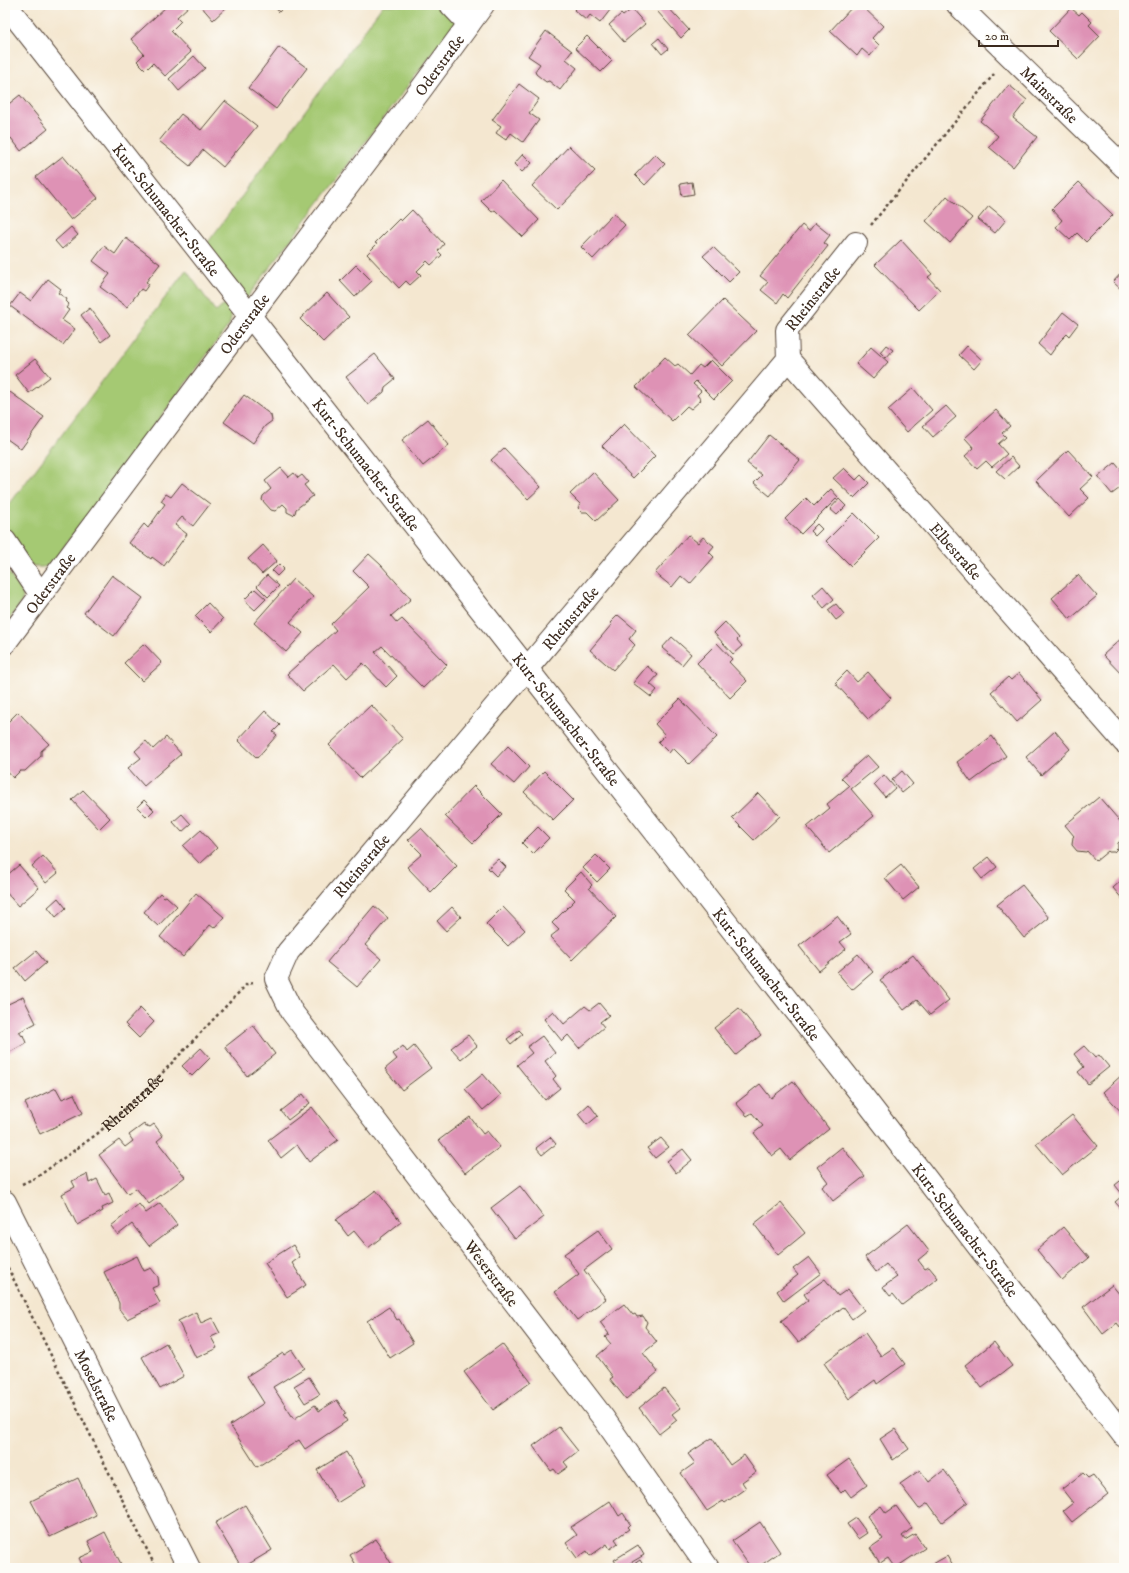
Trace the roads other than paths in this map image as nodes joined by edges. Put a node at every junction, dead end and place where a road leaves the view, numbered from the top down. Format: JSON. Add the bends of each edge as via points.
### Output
{"nodes":[{"id":1,"x":6,"y":5,"type":"edge"},
{"id":2,"x":451,"y":5,"type":"edge"},
{"id":3,"x":483,"y":5,"type":"edge"},
{"id":4,"x":958,"y":5,"type":"edge"},
{"id":5,"x":469,"y":24,"type":"junction"},
{"id":6,"x":1124,"y":167,"type":"edge"},
{"id":7,"x":856,"y":243,"type":"road end"},
{"id":8,"x":249,"y":317,"type":"junction"},
{"id":9,"x":788,"y":359,"type":"junction"},
{"id":10,"x":5,"y":541,"type":"edge"},
{"id":11,"x":41,"y":595,"type":"junction"},
{"id":12,"x":5,"y":643,"type":"edge"},
{"id":13,"x":526,"y":668,"type":"junction"},
{"id":14,"x":1124,"y":742,"type":"edge"},
{"id":15,"x":276,"y":979,"type":"joint"},
{"id":16,"x":11,"y":1194,"type":"edge"},
{"id":17,"x":1124,"y":1436,"type":"edge"},
{"id":18,"x":189,"y":1568,"type":"edge"},
{"id":19,"x":708,"y":1568,"type":"edge"}],
"edges":[{"from":1,"to":8,"type":"street","name":"Kurt-Schumacher-Straße"},
{"from":2,"to":5,"type":"street"},
{"from":3,"to":5,"type":"street","name":"Oderstraße"},
{"from":4,"to":6,"type":"street","name":"Mainstraße"},
{"from":5,"to":8,"type":"street","name":"Oderstraße"},
{"from":7,"to":9,"type":"street","name":"Rheinstraße","via":[[787,330]]},
{"from":8,"to":11,"type":"street","name":"Oderstraße"},
{"from":8,"to":13,"type":"street","name":"Kurt-Schumacher-Straße"},
{"from":9,"to":13,"type":"street","name":"Rheinstraße"},
{"from":9,"to":14,"type":"street","name":"Elbestraße"},
{"from":10,"to":11,"type":"street"},
{"from":11,"to":12,"type":"street","name":"Oderstraße"},
{"from":13,"to":15,"type":"street","name":"Rheinstraße","via":[[288,952]]},
{"from":13,"to":17,"type":"street","name":"Kurt-Schumacher-Straße","via":[[856,1088]]},
{"from":15,"to":19,"type":"street","name":"Weserstraße","via":[[292,1012],[604,1419]]},
{"from":16,"to":18,"type":"street","name":"Moselstraße"}]}
